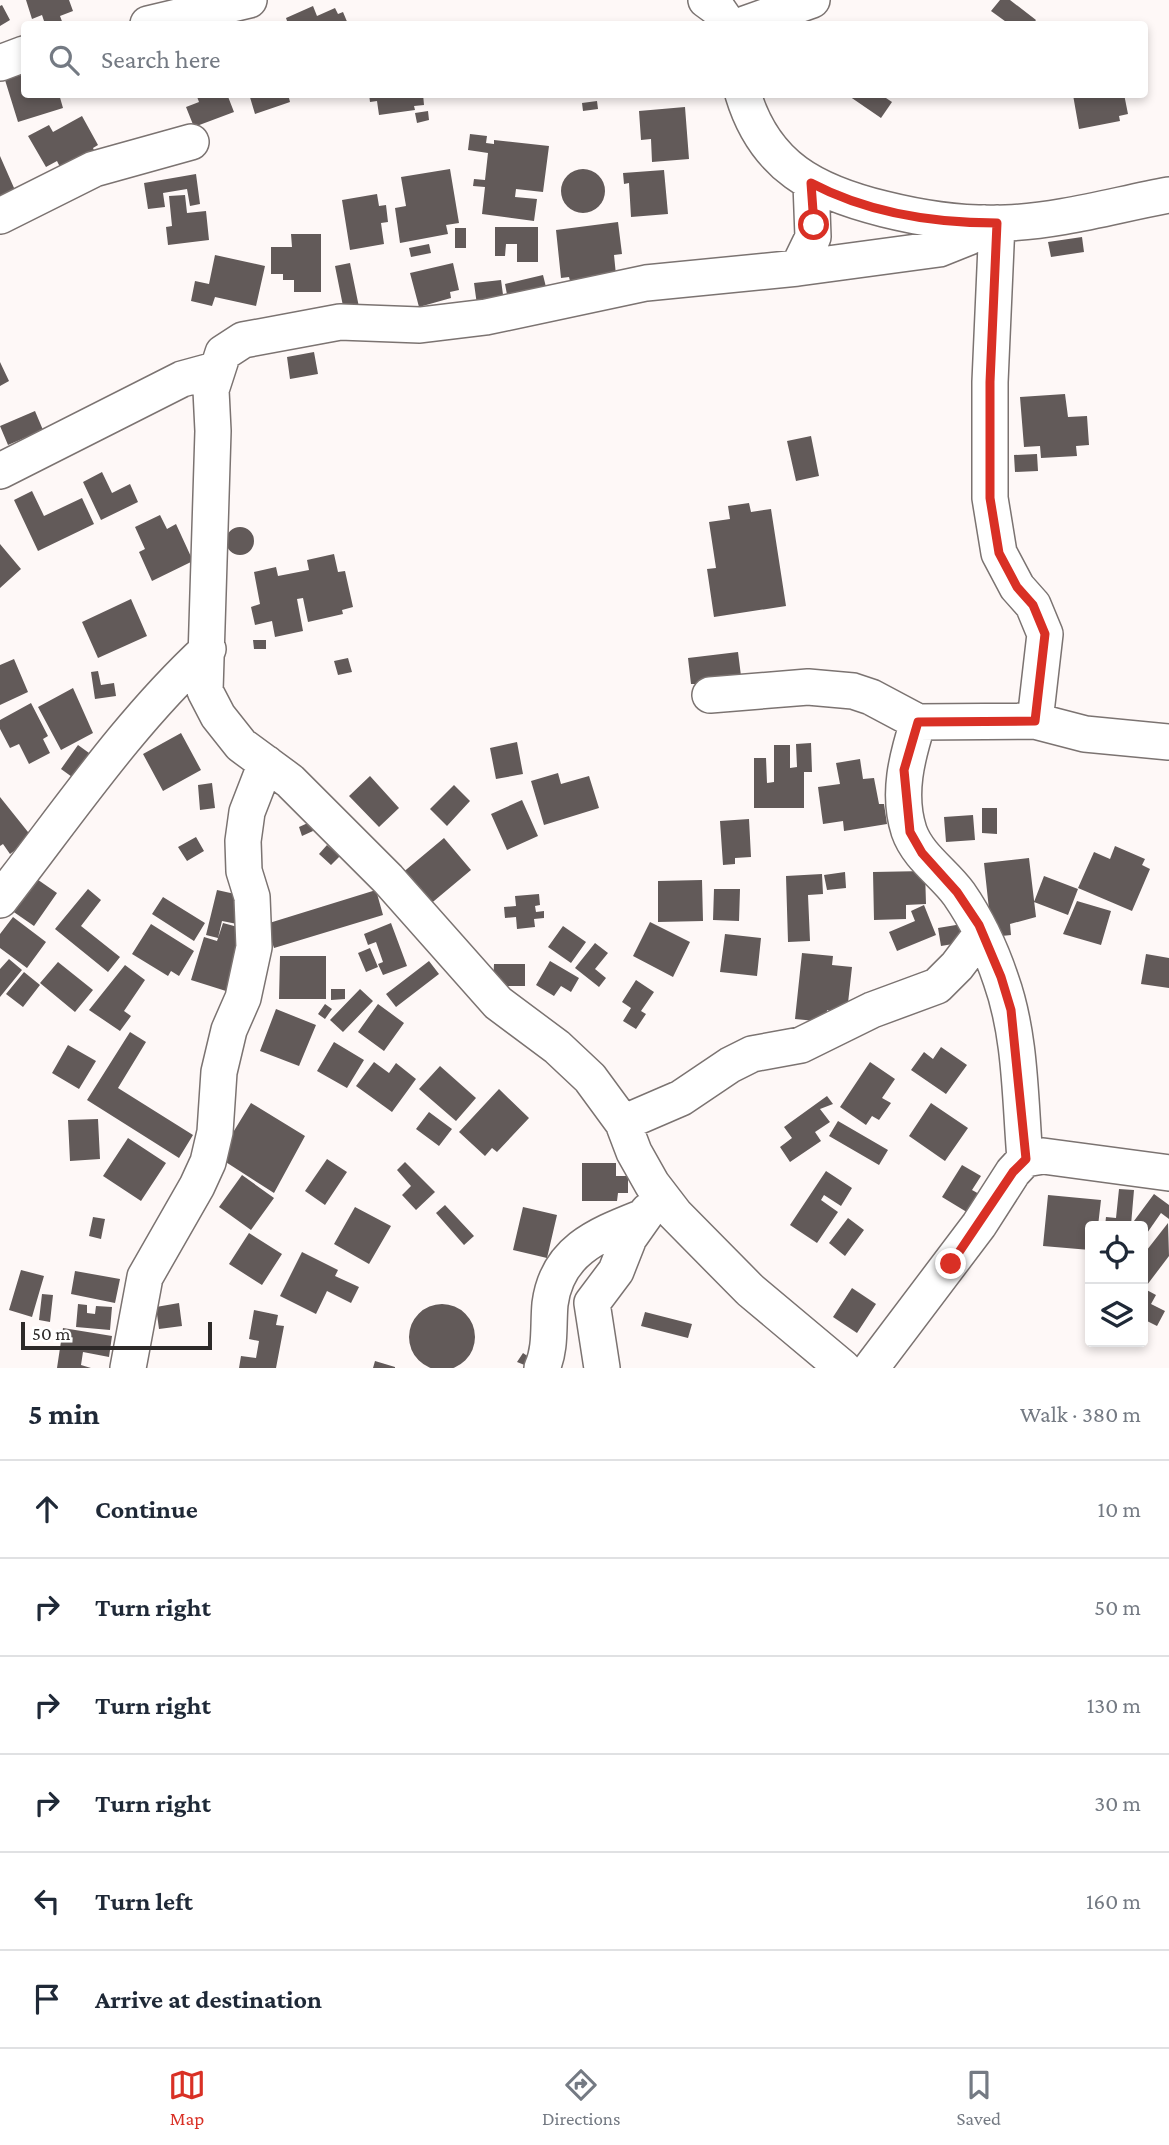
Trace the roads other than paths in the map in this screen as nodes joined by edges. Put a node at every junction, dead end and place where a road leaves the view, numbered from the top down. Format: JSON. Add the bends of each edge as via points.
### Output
{"nodes":[{"id":1,"x":249,"y":0,"type":"edge"},
{"id":2,"x":706,"y":0,"type":"edge"},
{"id":3,"x":812,"y":0,"type":"edge"},
{"id":4,"x":161,"y":21,"type":"edge"},
{"id":5,"x":726,"y":21,"type":"edge"},
{"id":6,"x":753,"y":21,"type":"edge"},
{"id":7,"x":21,"y":55,"type":"edge"},
{"id":8,"x":0,"y":63,"type":"edge"},
{"id":9,"x":744,"y":98,"type":"edge"},
{"id":10,"x":191,"y":142,"type":"dead end"},
{"id":11,"x":811,"y":183,"type":"junction"},
{"id":12,"x":1169,"y":195,"type":"edge"},
{"id":13,"x":0,"y":216,"type":"edge"},
{"id":14,"x":991,"y":223,"type":"junction"},
{"id":15,"x":798,"y":268,"type":"junction"},
{"id":16,"x":215,"y":370,"type":"junction"},
{"id":17,"x":0,"y":471,"type":"edge"},
{"id":18,"x":208,"y":649,"type":"junction"},
{"id":19,"x":710,"y":695,"type":"dead end"},
{"id":20,"x":1035,"y":721,"type":"junction"},
{"id":21,"x":918,"y":722,"type":"junction"},
{"id":22,"x":1169,"y":743,"type":"edge"},
{"id":23,"x":266,"y":762,"type":"junction"},
{"id":24,"x":0,"y":900,"type":"edge"},
{"id":25,"x":982,"y":933,"type":"junction"},
{"id":26,"x":624,"y":1123,"type":"junction"},
{"id":27,"x":1026,"y":1159,"type":"junction"},
{"id":28,"x":1169,"y":1173,"type":"edge"},
{"id":29,"x":652,"y":1206,"type":"junction"},
{"id":30,"x":128,"y":1368,"type":"edge"},
{"id":31,"x":542,"y":1368,"type":"edge"},
{"id":32,"x":602,"y":1368,"type":"edge"},
{"id":33,"x":844,"y":1368,"type":"edge"},
{"id":34,"x":871,"y":1368,"type":"edge"}],
"edges":[{"from":1,"to":4,"type":"street"},
{"from":2,"to":5,"type":"street"},
{"from":3,"to":6,"type":"street"},
{"from":7,"to":8,"type":"street"},
{"from":9,"to":11,"type":"street","via":[[766,144]]},
{"from":10,"to":13,"type":"street","via":[[93,169]]},
{"from":11,"to":14,"type":"street","via":[[841,199],[907,215]]},
{"from":11,"to":15,"type":"street","via":[[813,237]]},
{"from":12,"to":14,"type":"street","via":[[1069,216]]},
{"from":14,"to":15,"type":"street","via":[[939,249]]},
{"from":14,"to":20,"type":"street","via":[[990,498],[999,553],[1017,587],[1033,605],[1045,634]]},
{"from":15,"to":16,"type":"street","via":[[646,282],[486,317],[421,325],[340,321],[243,340],[223,353]]},
{"from":16,"to":17,"type":"street","via":[[182,379]]},
{"from":16,"to":18,"type":"street"},
{"from":18,"to":23,"type":"street","via":[[205,691],[241,746]]},
{"from":18,"to":24,"type":"street","via":[[172,682],[112,753]]},
{"from":19,"to":21,"type":"street","via":[[808,687],[853,691]]},
{"from":20,"to":21,"type":"street"},
{"from":20,"to":22,"type":"street","via":[[1085,734]]},
{"from":21,"to":25,"type":"street","via":[[904,770],[910,832]]},
{"from":23,"to":26,"type":"street","via":[[388,879],[498,1003],[590,1078]]},
{"from":23,"to":30,"type":"street","via":[[247,812],[243,841],[254,947],[219,1072],[215,1132],[197,1186],[145,1276]]},
{"from":25,"to":26,"type":"street","via":[[937,986],[872,1010],[801,1045],[752,1054],[681,1098]]},
{"from":25,"to":27,"type":"street","via":[[1011,1010]]},
{"from":26,"to":29,"type":"street"},
{"from":27,"to":28,"type":"street","via":[[1043,1156]]},
{"from":27,"to":34,"type":"street"},
{"from":29,"to":31,"type":"street","via":[[575,1252],[557,1274]]},
{"from":29,"to":32,"type":"street","via":[[593,1303]]},
{"from":29,"to":33,"type":"street"}]}
